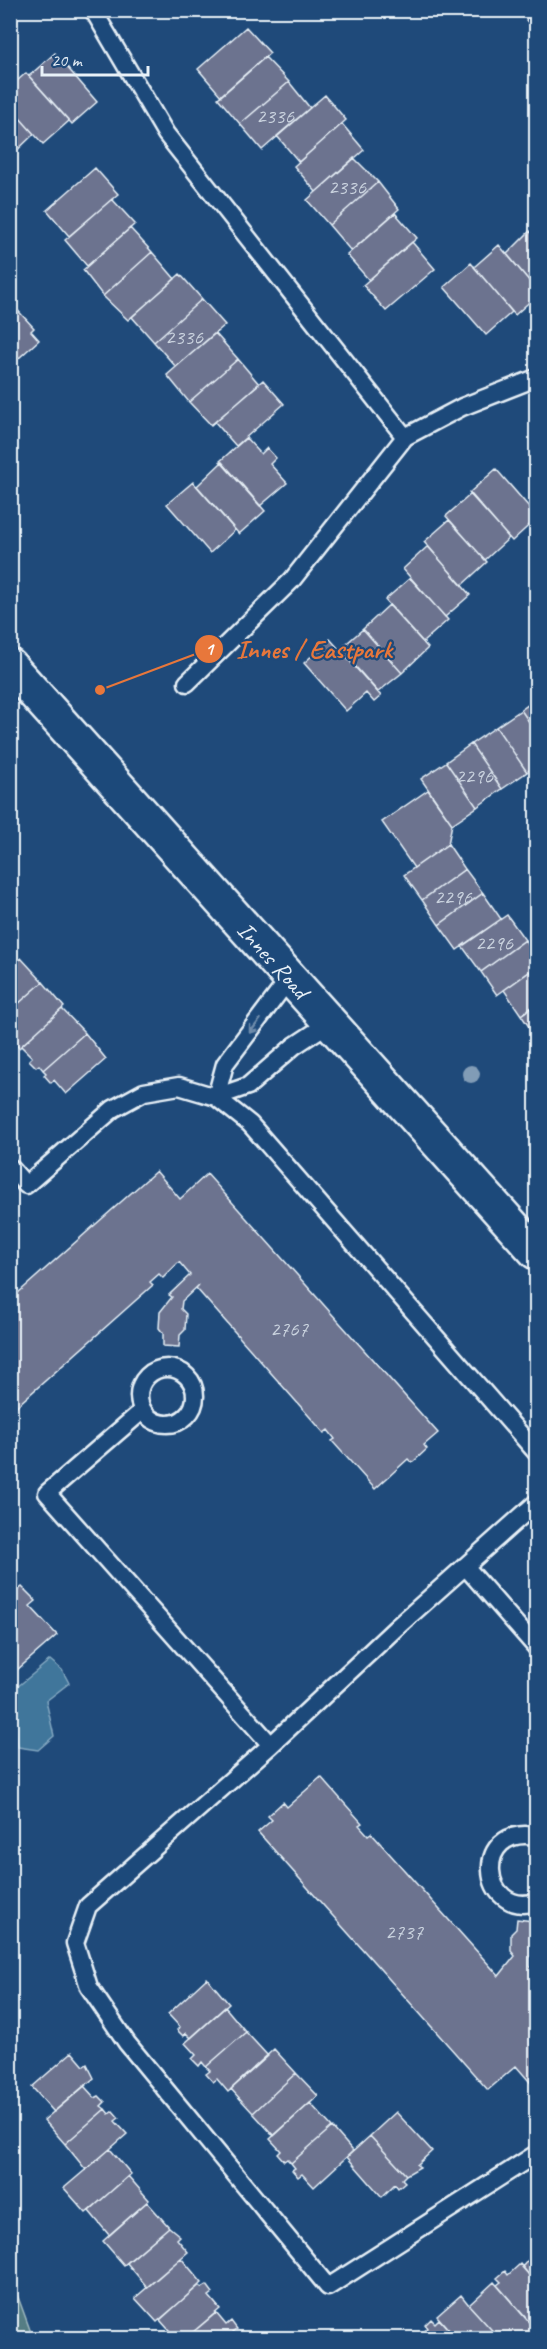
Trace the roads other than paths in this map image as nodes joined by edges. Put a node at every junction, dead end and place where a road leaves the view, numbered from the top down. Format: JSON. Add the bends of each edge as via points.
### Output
{"nodes":[{"id":1,"x":93,"y":10,"type":"edge"},
{"id":2,"x":537,"y":378,"type":"edge"},
{"id":3,"x":405,"y":437,"type":"junction"},
{"id":4,"x":10,"y":666,"type":"edge"},
{"id":5,"x":187,"y":683,"type":"dead end"},
{"id":6,"x":290,"y":979,"type":"junction"},
{"id":7,"x":329,"y":1023,"type":"junction"},
{"id":8,"x":216,"y":1097,"type":"junction"},
{"id":9,"x":10,"y":1167,"type":"edge"},
{"id":10,"x":537,"y":1252,"type":"edge"},
{"id":11,"x":142,"y":1411,"type":"dead end"},
{"id":12,"x":537,"y":1452,"type":"edge"},
{"id":13,"x":537,"y":1503,"type":"edge"},
{"id":14,"x":465,"y":1566,"type":"junction"},
{"id":15,"x":537,"y":1647,"type":"edge"},
{"id":16,"x":271,"y":1745,"type":"junction"},
{"id":17,"x":537,"y":1836,"type":"edge"},
{"id":18,"x":537,"y":1902,"type":"edge"},
{"id":19,"x":537,"y":2154,"type":"edge"}],
"edges":[{"from":1,"to":3,"type":"lane","via":[[166,134]]},
{"from":2,"to":3,"type":"lane","via":[[462,407]]},
{"from":3,"to":5,"type":"lane","via":[[292,580]]},
{"from":4,"to":6,"type":"street","name":"Innes Road"},
{"from":6,"to":7,"type":"street","name":"Innes Road"},
{"from":6,"to":8,"type":"lane","one_way":true,"via":[[225,1064]]},
{"from":7,"to":8,"type":"lane","via":[[294,1046],[248,1086]]},
{"from":7,"to":10,"type":"street","name":"Innes Road"},
{"from":8,"to":9,"type":"lane","via":[[179,1086],[144,1092],[113,1109],[26,1185]]},
{"from":8,"to":12,"type":"lane","via":[[250,1124]]},
{"from":11,"to":16,"type":"lane","via":[[47,1493]]},
{"from":13,"to":14,"type":"lane"},
{"from":14,"to":15,"type":"lane"},
{"from":14,"to":16,"type":"lane"},
{"from":16,"to":19,"type":"lane","via":[[88,1906],[75,1942],[89,1987],[126,2043],[328,2287]]},
{"from":17,"to":18,"type":"lane","via":[[514,1836],[504,1841],[496,1849],[490,1870],[497,1891],[506,1899],[517,1904]]}]}
